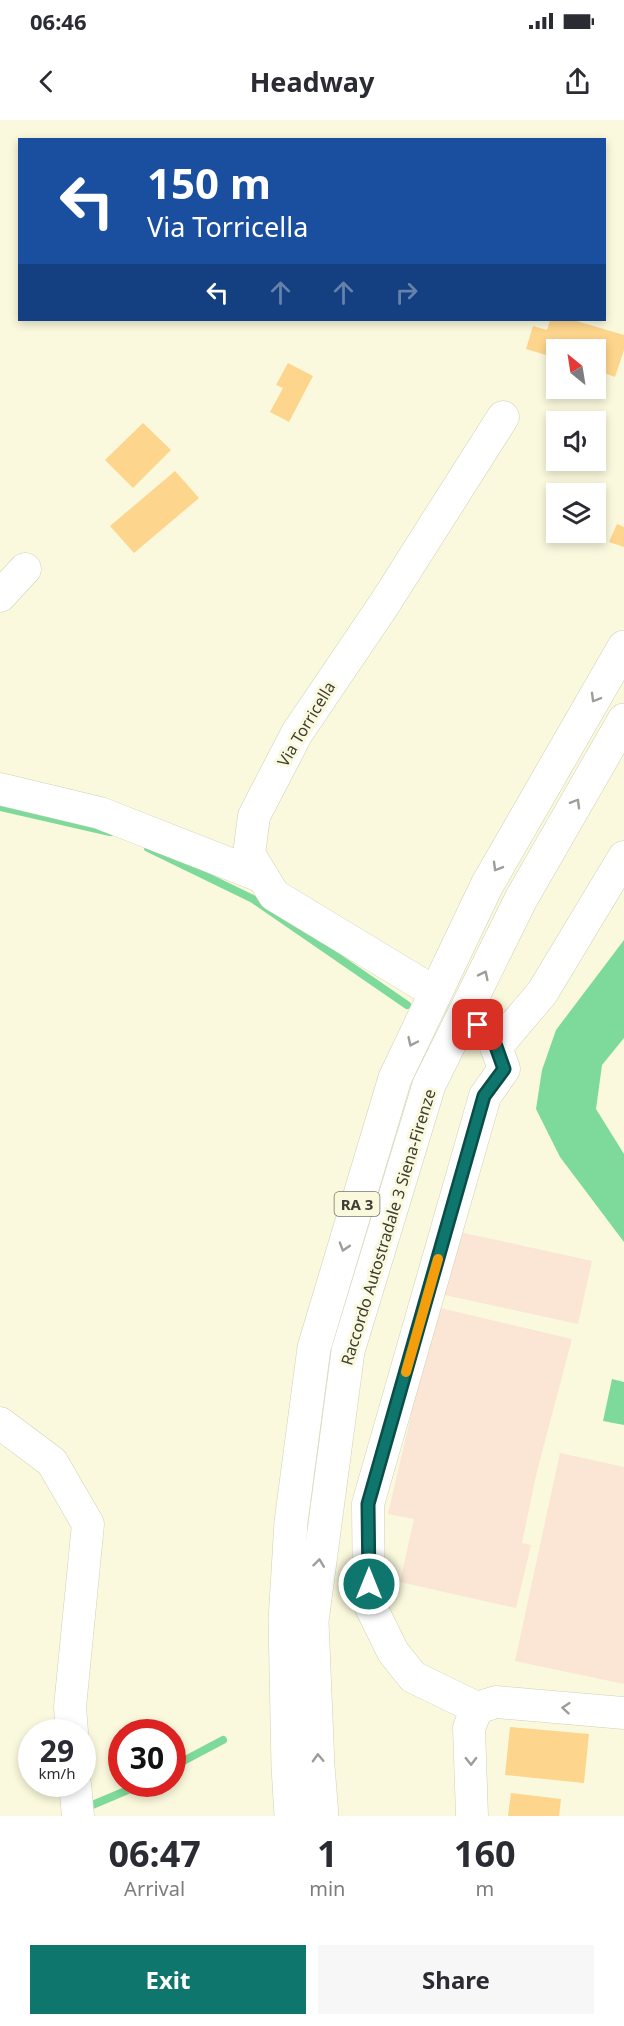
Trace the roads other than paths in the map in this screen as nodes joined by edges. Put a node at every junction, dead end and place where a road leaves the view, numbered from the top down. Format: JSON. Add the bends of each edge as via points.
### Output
{"nodes":[{"id":1,"x":503,"y":417,"type":"dead end"},
{"id":2,"x":25,"y":569,"type":"dead end"},
{"id":3,"x":0,"y":596,"type":"edge"},
{"id":4,"x":624,"y":647,"type":"edge"},
{"id":5,"x":624,"y":720,"type":"edge"},
{"id":6,"x":0,"y":789,"type":"edge"},
{"id":7,"x":624,"y":858,"type":"edge"},
{"id":8,"x":263,"y":877,"type":"junction"},
{"id":9,"x":422,"y":984,"type":"dead end"},
{"id":10,"x":0,"y":1423,"type":"edge"},
{"id":11,"x":477,"y":1708,"type":"junction"},
{"id":12,"x":624,"y":1713,"type":"edge"},
{"id":13,"x":71,"y":1719,"type":"edge"},
{"id":14,"x":76,"y":1797,"type":"edge"},
{"id":15,"x":78,"y":1816,"type":"edge"},
{"id":16,"x":291,"y":1816,"type":"edge"},
{"id":17,"x":322,"y":1816,"type":"edge"},
{"id":18,"x":472,"y":1816,"type":"edge"}],
"edges":[{"from":1,"to":8,"type":"street","name":"Via Torricella","via":[[297,733],[254,816],[249,854]]},
{"from":2,"to":3,"type":"street"},
{"from":4,"to":16,"type":"highway","name":"Raccordo Autostradale 3 Siena-Firenze","number":"RA 3","one_way":true,"via":[[487,885],[395,1078],[314,1348],[291,1522],[285,1621]]},
{"from":17,"to":5,"type":"highway","name":"Raccordo Autostradale 3 Siena-Firenze","number":"RA 3","one_way":true,"via":[[312,1621],[348,1351],[429,1085],[521,900]]},
{"from":6,"to":8,"type":"street","via":[[100,813]]},
{"from":7,"to":11,"type":"street","via":[[543,993],[487,1036],[504,1069],[484,1096],[368,1504],[369,1603],[393,1652],[413,1677]]},
{"from":8,"to":9,"type":"street","name":"Via Torricella","via":[[274,895]]},
{"from":10,"to":13,"type":"street","via":[[52,1462],[88,1524]]},
{"from":12,"to":11,"type":"street","one_way":true,"via":[[496,1702]]},
{"from":11,"to":18,"type":"street","one_way":true,"via":[[469,1728]]},
{"from":14,"to":15,"type":"street"}]}
